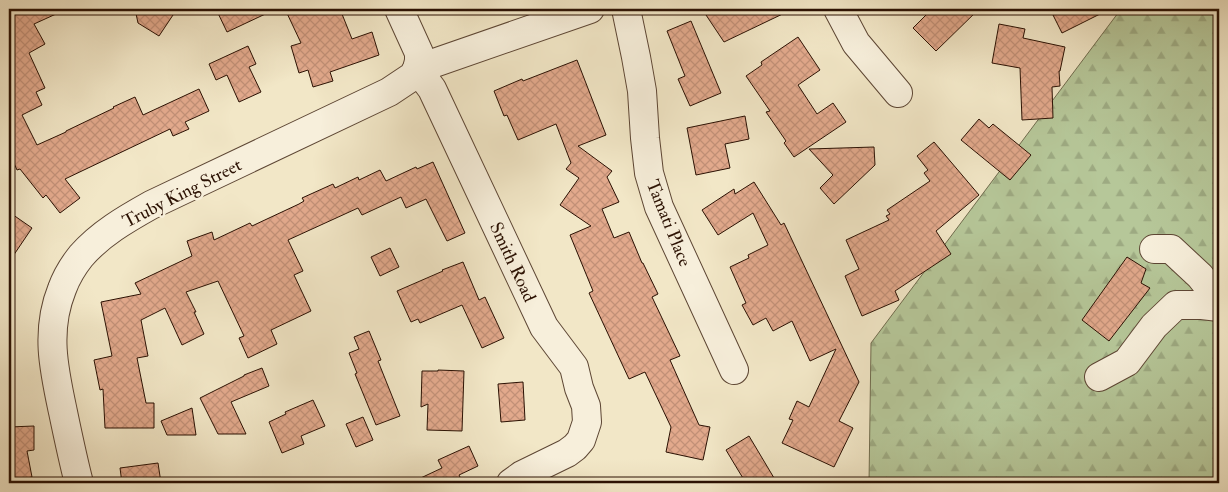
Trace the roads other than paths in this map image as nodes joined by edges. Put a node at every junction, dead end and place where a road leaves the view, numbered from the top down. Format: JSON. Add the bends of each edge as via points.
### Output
{"nodes":[{"id":1,"x":399,"y":9,"type":"edge"},
{"id":2,"x":590,"y":9,"type":"edge"},
{"id":3,"x":626,"y":9,"type":"edge"},
{"id":4,"x":838,"y":9,"type":"edge"},
{"id":5,"x":416,"y":69,"type":"junction"},
{"id":6,"x":898,"y":93,"type":"dead end"},
{"id":7,"x":1154,"y":249,"type":"dead end"},
{"id":8,"x":1219,"y":300,"type":"edge"},
{"id":9,"x":1219,"y":306,"type":"edge"},
{"id":10,"x":734,"y":370,"type":"dead end"},
{"id":11,"x":1100,"y":377,"type":"dead end"},
{"id":12,"x":79,"y":483,"type":"edge"},
{"id":13,"x":512,"y":483,"type":"edge"}],
"edges":[{"from":1,"to":5,"type":"street","via":[[420,53]]},
{"from":2,"to":5,"type":"street"},
{"from":3,"to":10,"type":"street","name":"Tamati Place","via":[[642,91],[649,173],[659,207]]},
{"from":4,"to":6,"type":"street","via":[[856,43]]},
{"from":5,"to":12,"type":"street","name":"Truby King Street","via":[[413,76],[389,92],[124,220],[80,257],[56,302],[52,329],[56,379]]},
{"from":5,"to":13,"type":"street","name":"Smith Road","via":[[432,89],[544,327],[574,367],[586,406],[587,422],[575,447]]},
{"from":7,"to":8,"type":"street","via":[[1171,249],[1200,276]]},
{"from":9,"to":11,"type":"street","via":[[1176,304],[1154,326],[1127,362]]}]}
